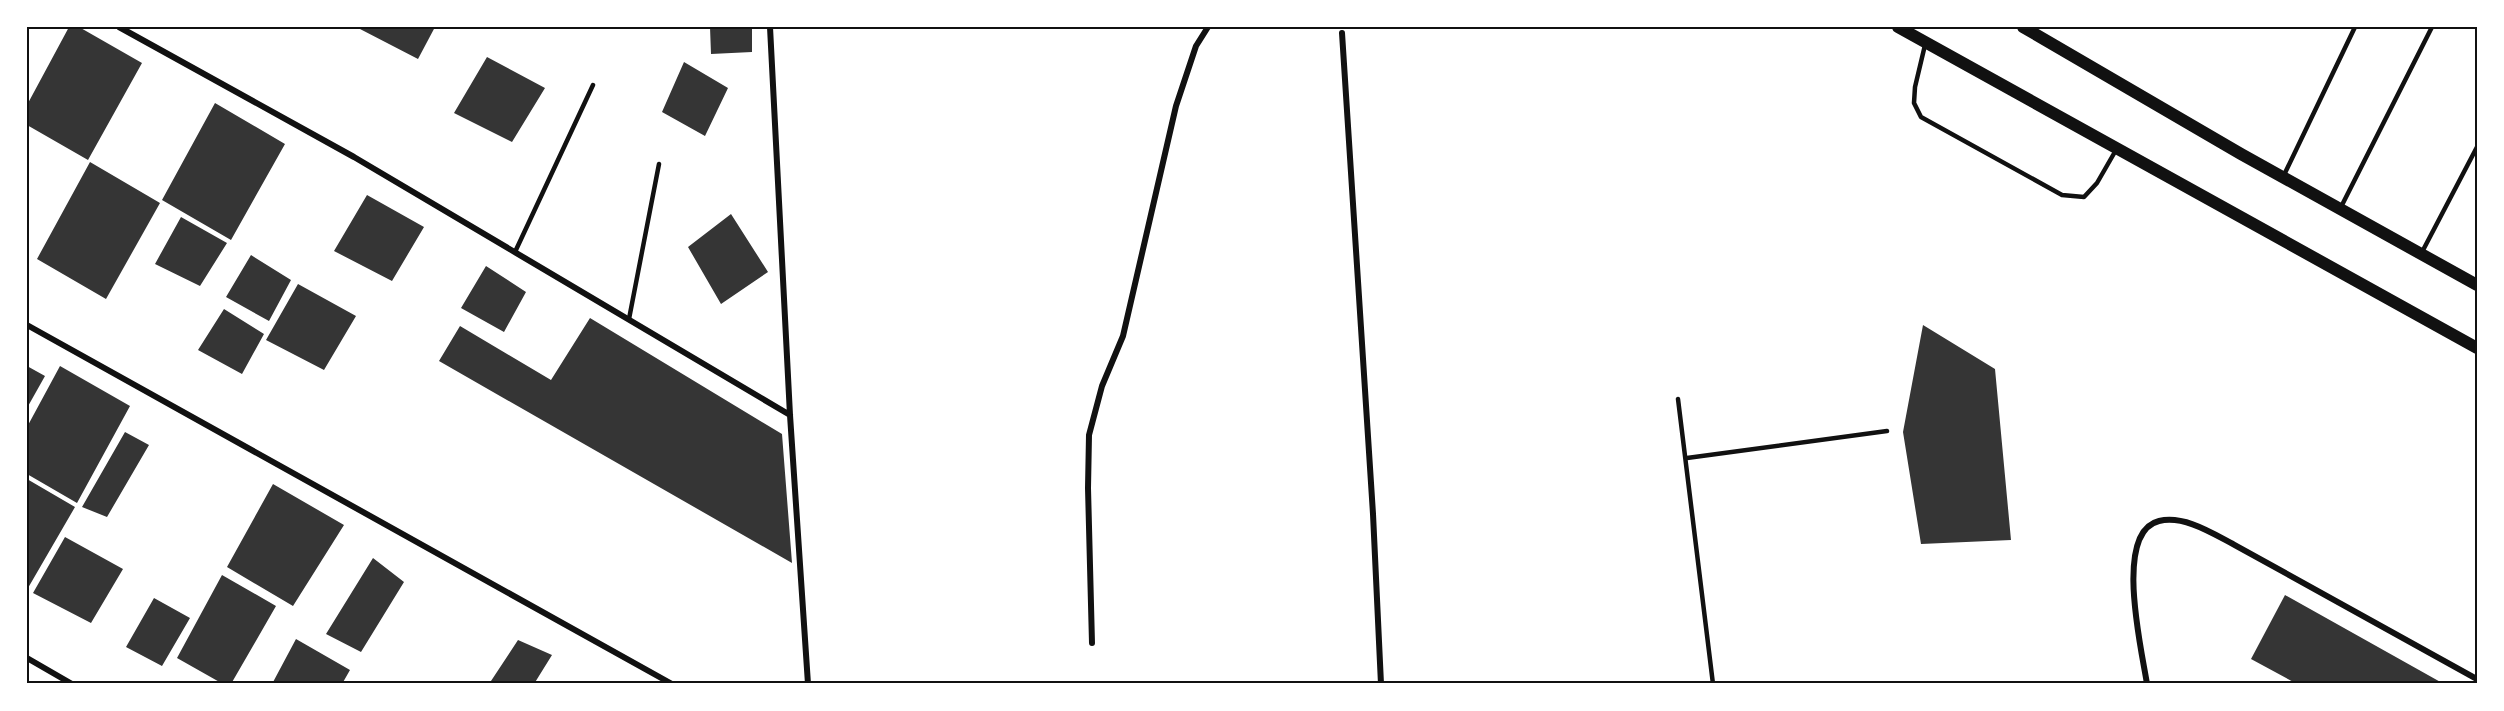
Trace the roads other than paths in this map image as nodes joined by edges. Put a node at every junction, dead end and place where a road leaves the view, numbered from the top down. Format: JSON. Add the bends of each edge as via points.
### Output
{"nodes":[{"id":1,"x":119,"y":27,"type":"edge"},
{"id":2,"x":770,"y":27,"type":"edge"},
{"id":3,"x":1208,"y":27,"type":"edge"},
{"id":4,"x":1898,"y":27,"type":"edge"},
{"id":5,"x":2023,"y":27,"type":"edge"},
{"id":6,"x":2355,"y":27,"type":"edge"},
{"id":7,"x":2432,"y":27,"type":"edge"},
{"id":8,"x":1342,"y":33,"type":"dead end"},
{"id":9,"x":1926,"y":42,"type":"junction"},
{"id":10,"x":593,"y":85,"type":"dead end"},
{"id":11,"x":2477,"y":147,"type":"edge"},
{"id":12,"x":2117,"y":149,"type":"junction"},
{"id":13,"x":658,"y":164,"type":"dead end"},
{"id":14,"x":2282,"y":177,"type":"junction"},
{"id":15,"x":2339,"y":209,"type":"junction"},
{"id":16,"x":515,"y":252,"type":"junction"},
{"id":17,"x":2421,"y":254,"type":"junction"},
{"id":18,"x":2477,"y":285,"type":"edge"},
{"id":19,"x":628,"y":319,"type":"junction"},
{"id":20,"x":27,"y":325,"type":"edge"},
{"id":21,"x":2477,"y":348,"type":"edge"},
{"id":22,"x":1678,"y":399,"type":"dead end"},
{"id":23,"x":790,"y":415,"type":"junction"},
{"id":24,"x":1887,"y":431,"type":"dead end"},
{"id":25,"x":1687,"y":458,"type":"junction"},
{"id":26,"x":1092,"y":643,"type":"dead end"},
{"id":27,"x":27,"y":658,"type":"edge"},
{"id":28,"x":2477,"y":680,"type":"edge"},
{"id":29,"x":72,"y":684,"type":"edge"},
{"id":30,"x":672,"y":684,"type":"edge"},
{"id":31,"x":808,"y":684,"type":"edge"},
{"id":32,"x":1381,"y":684,"type":"edge"},
{"id":33,"x":1713,"y":684,"type":"edge"},
{"id":34,"x":2147,"y":684,"type":"edge"}],
"edges":[{"from":1,"to":16,"type":"street","via":[[354,157]]},
{"from":2,"to":23,"type":"street"},
{"from":3,"to":26,"type":"street","via":[[1196,46],[1176,106],[1123,336],[1102,386],[1089,435]]},
{"from":4,"to":9,"type":"main road"},
{"from":5,"to":14,"type":"main road"},
{"from":6,"to":14,"type":"lane"},
{"from":7,"to":15,"type":"lane"},
{"from":8,"to":32,"type":"street"},
{"from":9,"to":12,"type":"main road"},
{"from":9,"to":12,"type":"lane","via":[[1914,95],[1921,117],[2062,195],[2084,196],[2097,183]]},
{"from":10,"to":16,"type":"lane"},
{"from":11,"to":17,"type":"lane"},
{"from":12,"to":21,"type":"main road"},
{"from":13,"to":19,"type":"lane"},
{"from":14,"to":15,"type":"main road"},
{"from":15,"to":17,"type":"main road"},
{"from":16,"to":19,"type":"street"},
{"from":17,"to":18,"type":"main road"},
{"from":19,"to":23,"type":"street"},
{"from":20,"to":30,"type":"street"},
{"from":22,"to":25,"type":"lane"},
{"from":23,"to":31,"type":"street"},
{"from":24,"to":25,"type":"lane"},
{"from":25,"to":33,"type":"lane"},
{"from":27,"to":29,"type":"street"},
{"from":28,"to":34,"type":"street","via":[[2233,544],[2195,525],[2172,520],[2158,521],[2147,528],[2137,544],[2132,568]]}]}
